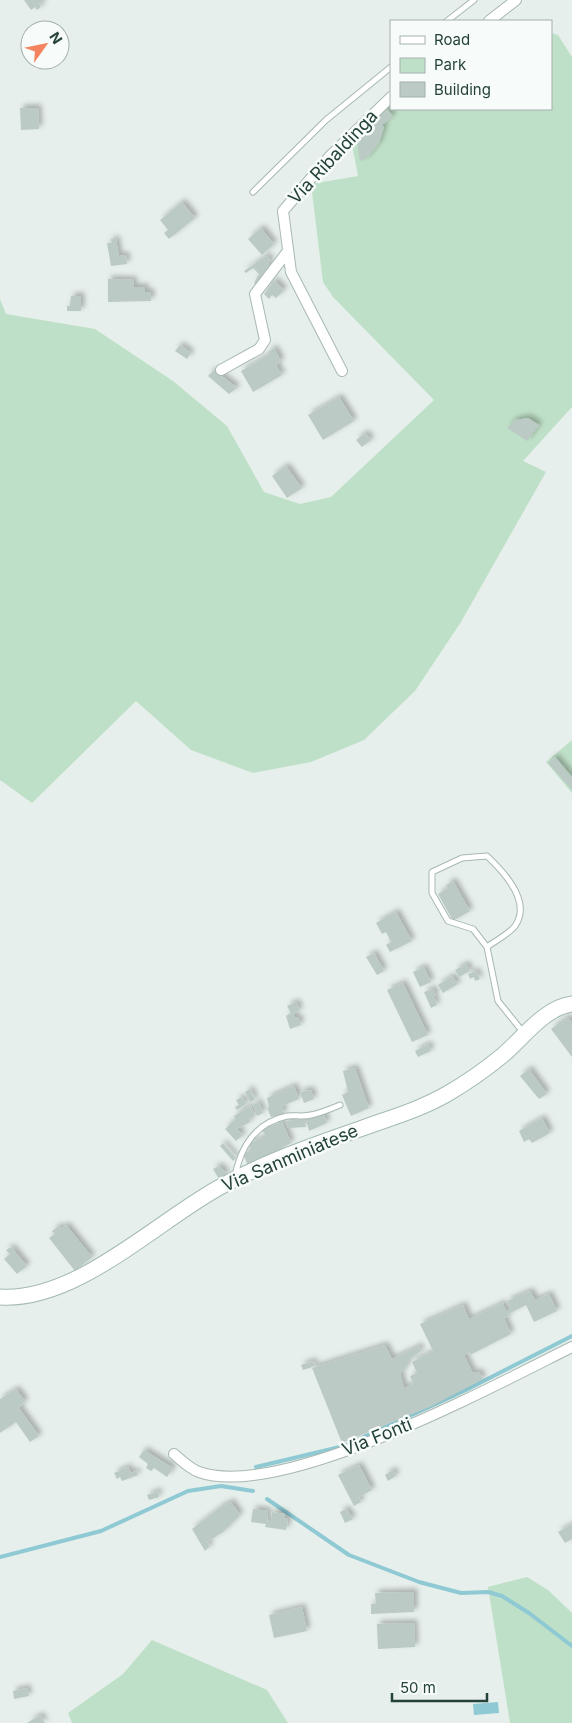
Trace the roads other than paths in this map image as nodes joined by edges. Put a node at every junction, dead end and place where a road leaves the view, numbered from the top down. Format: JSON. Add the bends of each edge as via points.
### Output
{"nodes":[{"id":1,"x":474,"y":0,"type":"edge"},
{"id":2,"x":516,"y":0,"type":"edge"},
{"id":3,"x":448,"y":20,"type":"edge"},
{"id":4,"x":490,"y":20,"type":"edge"},
{"id":5,"x":390,"y":68,"type":"edge"},
{"id":6,"x":390,"y":98,"type":"edge"},
{"id":7,"x":253,"y":192,"type":"dead end"},
{"id":8,"x":288,"y":251,"type":"junction"},
{"id":9,"x":221,"y":370,"type":"dead end"},
{"id":10,"x":342,"y":371,"type":"dead end"},
{"id":11,"x":487,"y":947,"type":"junction"},
{"id":12,"x":572,"y":1004,"type":"edge"},
{"id":13,"x":526,"y":1034,"type":"junction"},
{"id":14,"x":340,"y":1105,"type":"dead end"},
{"id":15,"x":234,"y":1179,"type":"junction"},
{"id":16,"x":0,"y":1297,"type":"edge"},
{"id":17,"x":572,"y":1347,"type":"edge"},
{"id":18,"x":174,"y":1454,"type":"dead end"}],
"edges":[{"from":1,"to":3,"type":"lane"},
{"from":2,"to":4,"type":"street"},
{"from":5,"to":7,"type":"lane","via":[[326,120]]},
{"from":6,"to":8,"type":"street","name":"Via Ribaldinga","via":[[330,155],[283,211]]},
{"from":8,"to":9,"type":"street","via":[[255,294],[265,340],[259,349]]},
{"from":8,"to":10,"type":"street","name":"Via Ribaldinga","via":[[291,272]]},
{"from":11,"to":11,"type":"lane","via":[[473,928],[448,921],[432,892],[432,872],[462,858],[487,856],[501,868],[514,888],[520,912],[514,926]]},
{"from":11,"to":13,"type":"lane","via":[[498,1001]]},
{"from":12,"to":13,"type":"main road","name":"Via Sanminiatese","via":[[551,1012]]},
{"from":13,"to":15,"type":"main road","name":"Via Sanminiatese","via":[[502,1056],[449,1093],[420,1108]]},
{"from":14,"to":15,"type":"lane","via":[[309,1116],[289,1116],[272,1121],[259,1129],[248,1140],[239,1157]]},
{"from":15,"to":16,"type":"main road","name":"Via Sanminiatese","via":[[69,1282],[27,1296]]},
{"from":17,"to":18,"type":"street","name":"Via Fonti","via":[[456,1404],[344,1451],[275,1473],[224,1476],[206,1473]]}]}
